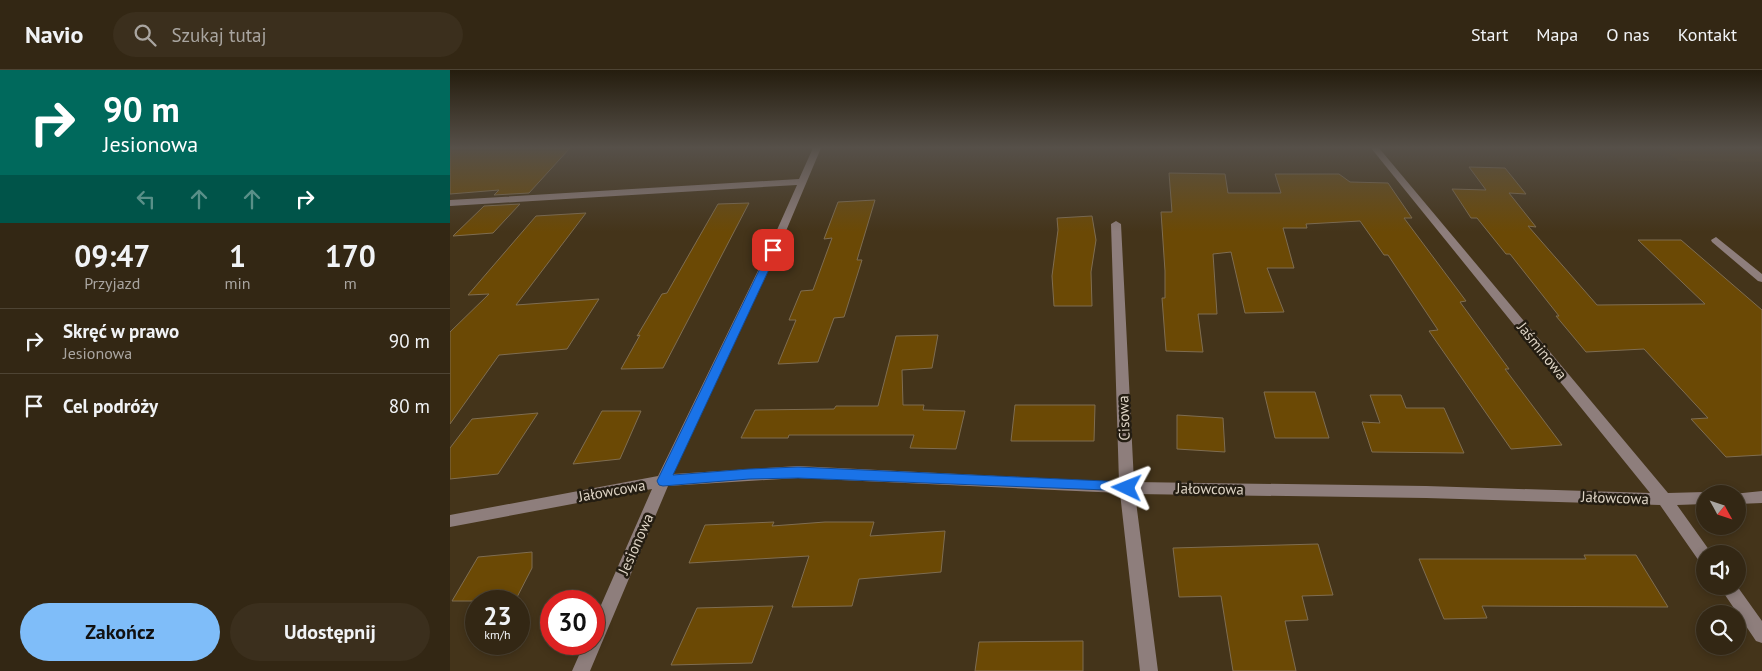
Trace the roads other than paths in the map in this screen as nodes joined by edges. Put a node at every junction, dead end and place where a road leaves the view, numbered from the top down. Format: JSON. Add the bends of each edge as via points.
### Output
{"nodes":[{"id":1,"x":804,"y":176,"type":"edge"},
{"id":2,"x":1398,"y":176,"type":"edge"},
{"id":3,"x":801,"y":182,"type":"junction"},
{"id":4,"x":450,"y":203,"type":"edge"},
{"id":5,"x":1116,"y":224,"type":"dead end"},
{"id":6,"x":1716,"y":240,"type":"dead end"},
{"id":7,"x":1762,"y":279,"type":"edge"},
{"id":8,"x":663,"y":481,"type":"junction"},
{"id":9,"x":1127,"y":488,"type":"junction"},
{"id":10,"x":1762,"y":497,"type":"edge"},
{"id":11,"x":1696,"y":498,"type":"edge"},
{"id":12,"x":1746,"y":498,"type":"edge"},
{"id":13,"x":1664,"y":499,"type":"junction"},
{"id":14,"x":450,"y":520,"type":"edge"},
{"id":15,"x":1697,"y":545,"type":"edge"},
{"id":16,"x":1732,"y":595,"type":"edge"},
{"id":17,"x":605,"y":615,"type":"edge"},
{"id":18,"x":1762,"y":636,"type":"edge"},
{"id":19,"x":588,"y":655,"type":"edge"},
{"id":20,"x":581,"y":671,"type":"edge"},
{"id":21,"x":1149,"y":671,"type":"edge"}],
"edges":[{"from":1,"to":3,"type":"street","name":"Jesionowa"},
{"from":2,"to":13,"type":"street","name":"Jaśminowa"},
{"from":3,"to":4,"type":"street"},
{"from":3,"to":8,"type":"street","name":"Jesionowa","via":[[773,250]]},
{"from":5,"to":9,"type":"street","name":"Cisowa"},
{"from":6,"to":7,"type":"street"},
{"from":8,"to":9,"type":"street","name":"Jałowcowa","via":[[798,472]]},
{"from":8,"to":14,"type":"street","name":"Jałowcowa"},
{"from":8,"to":17,"type":"street","name":"Jesionowa"},
{"from":9,"to":13,"type":"street","name":"Jałowcowa"},
{"from":9,"to":21,"type":"street","name":"Cisowa"},
{"from":10,"to":12,"type":"street"},
{"from":11,"to":13,"type":"street","name":"Jałowcowa"},
{"from":13,"to":15,"type":"street","name":"Jaśminowa"},
{"from":16,"to":18,"type":"street"},
{"from":19,"to":20,"type":"street","name":"Jesionowa"}]}
